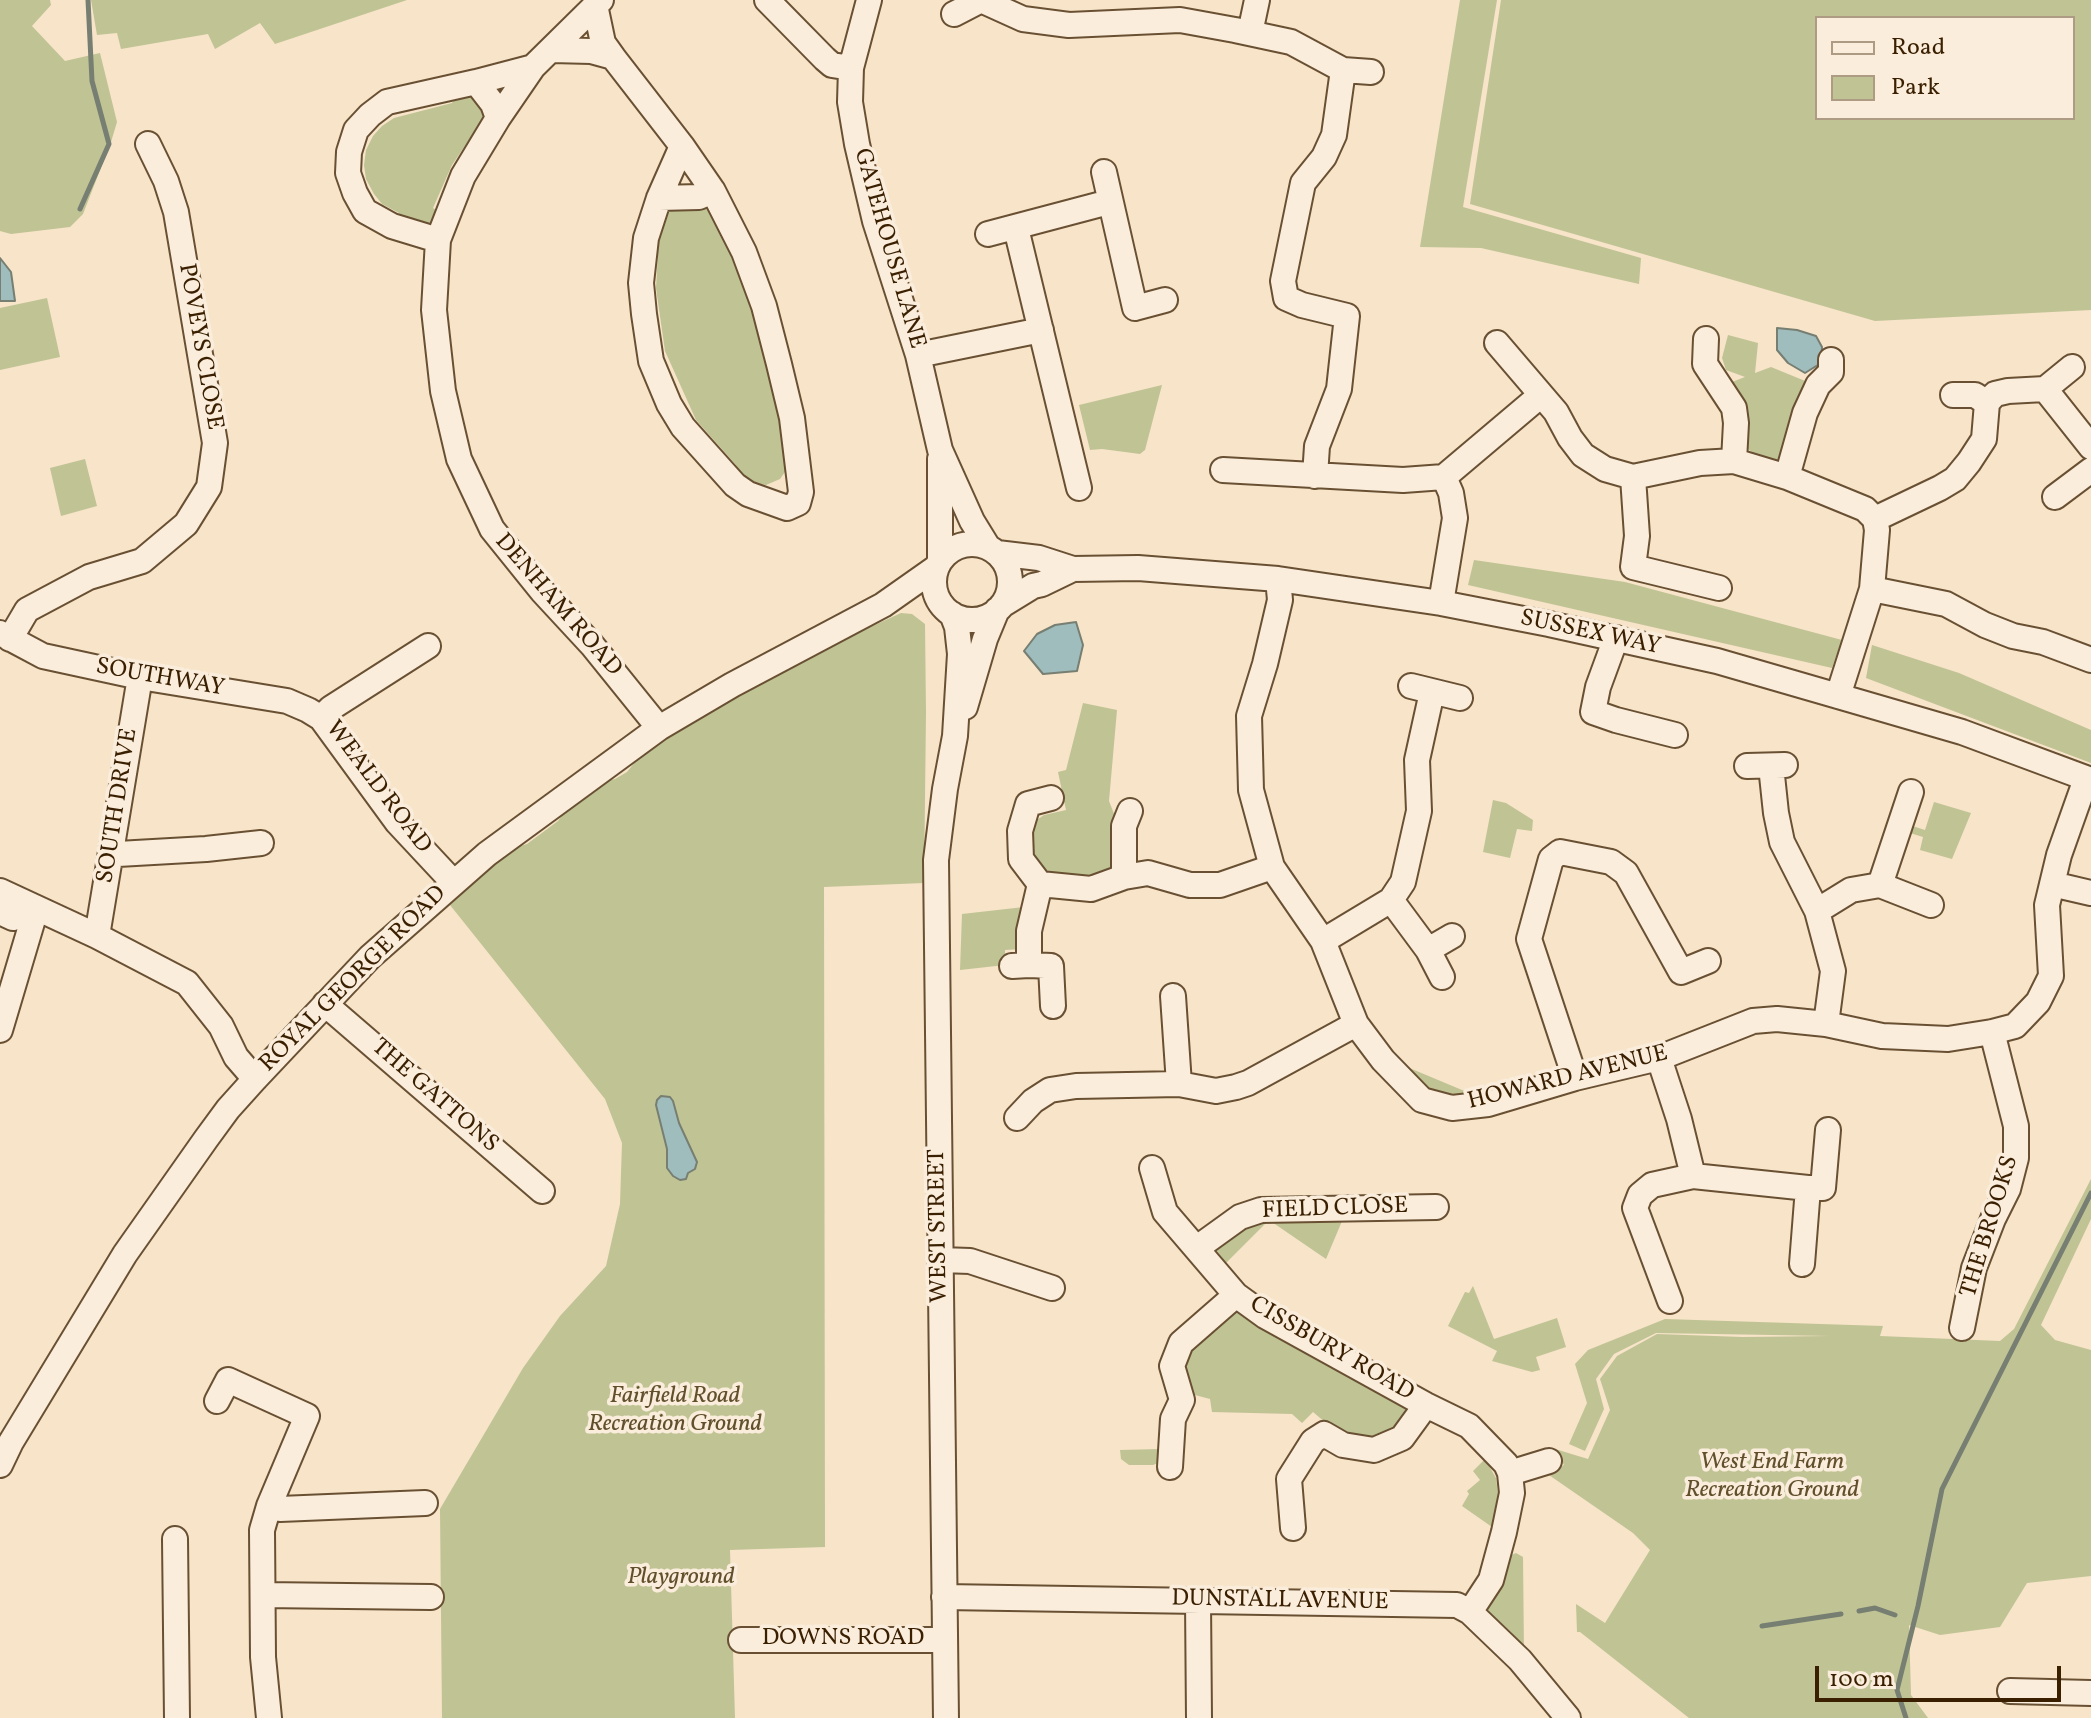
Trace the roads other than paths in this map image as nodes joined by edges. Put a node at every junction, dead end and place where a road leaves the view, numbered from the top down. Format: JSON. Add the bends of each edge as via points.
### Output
{"nodes":[{"id":1,"x":767,"y":0,"type":"edge"},
{"id":2,"x":869,"y":0,"type":"edge"},
{"id":3,"x":981,"y":0,"type":"edge"},
{"id":4,"x":1257,"y":0,"type":"edge"},
{"id":5,"x":598,"y":3,"type":"edge"},
{"id":6,"x":954,"y":14,"type":"dead end"},
{"id":7,"x":1250,"y":33,"type":"junction"},
{"id":8,"x":552,"y":50,"type":"junction"},
{"id":9,"x":613,"y":57,"type":"junction"},
{"id":10,"x":533,"y":67,"type":"junction"},
{"id":11,"x":851,"y":68,"type":"junction"},
{"id":12,"x":1343,"y":70,"type":"junction"},
{"id":13,"x":1371,"y":72,"type":"dead end"},
{"id":14,"x":476,"y":82,"type":"junction"},
{"id":15,"x":498,"y":118,"type":"junction"},
{"id":16,"x":148,"y":144,"type":"dead end"},
{"id":17,"x":682,"y":146,"type":"junction"},
{"id":18,"x":1104,"y":172,"type":"dead end"},
{"id":19,"x":713,"y":191,"type":"junction"},
{"id":20,"x":659,"y":198,"type":"junction"},
{"id":21,"x":1109,"y":202,"type":"junction"},
{"id":22,"x":1016,"y":228,"type":"junction"},
{"id":23,"x":988,"y":234,"type":"dead end"},
{"id":24,"x":438,"y":240,"type":"junction"},
{"id":25,"x":1165,"y":300,"type":"dead end"},
{"id":26,"x":1041,"y":330,"type":"junction"},
{"id":27,"x":1706,"y":339,"type":"dead end"},
{"id":28,"x":1497,"y":343,"type":"dead end"},
{"id":29,"x":918,"y":355,"type":"junction"},
{"id":30,"x":1831,"y":360,"type":"dead end"},
{"id":31,"x":2072,"y":367,"type":"dead end"},
{"id":32,"x":2045,"y":389,"type":"junction"},
{"id":33,"x":1541,"y":395,"type":"junction"},
{"id":34,"x":1953,"y":395,"type":"dead end"},
{"id":35,"x":1987,"y":403,"type":"junction"},
{"id":36,"x":2091,"y":447,"type":"edge"},
{"id":37,"x":940,"y":450,"type":"junction"},
{"id":38,"x":1734,"y":461,"type":"junction"},
{"id":39,"x":1223,"y":470,"type":"dead end"},
{"id":40,"x":2091,"y":470,"type":"edge"},
{"id":41,"x":1315,"y":476,"type":"junction"},
{"id":42,"x":1444,"y":477,"type":"junction"},
{"id":43,"x":1633,"y":477,"type":"junction"},
{"id":44,"x":1787,"y":477,"type":"junction"},
{"id":45,"x":1079,"y":488,"type":"dead end"},
{"id":46,"x":2055,"y":497,"type":"dead end"},
{"id":47,"x":1875,"y":519,"type":"junction"},
{"id":48,"x":993,"y":550,"type":"junction"},
{"id":49,"x":939,"y":564,"type":"junction"},
{"id":50,"x":1073,"y":569,"type":"junction"},
{"id":51,"x":1278,"y":579,"type":"junction"},
{"id":52,"x":1719,"y":588,"type":"dead end"},
{"id":53,"x":1872,"y":589,"type":"junction"},
{"id":54,"x":1441,"y":603,"type":"junction"},
{"id":55,"x":883,"y":605,"type":"junction"},
{"id":56,"x":946,"y":608,"type":"junction"},
{"id":57,"x":999,"y":608,"type":"junction"},
{"id":58,"x":5,"y":636,"type":"edge"},
{"id":59,"x":1616,"y":638,"type":"junction"},
{"id":60,"x":428,"y":646,"type":"dead end"},
{"id":61,"x":2091,"y":660,"type":"edge"},
{"id":62,"x":140,"y":677,"type":"junction"},
{"id":63,"x":1838,"y":696,"type":"junction"},
{"id":64,"x":1460,"y":698,"type":"dead end"},
{"id":65,"x":321,"y":718,"type":"junction"},
{"id":66,"x":659,"y":728,"type":"junction"},
{"id":67,"x":1675,"y":735,"type":"dead end"},
{"id":68,"x":955,"y":736,"type":"junction"},
{"id":69,"x":1768,"y":766,"type":"dead end"},
{"id":70,"x":2089,"y":780,"type":"edge"},
{"id":71,"x":1911,"y":792,"type":"dead end"},
{"id":72,"x":1051,"y":798,"type":"dead end"},
{"id":73,"x":1130,"y":811,"type":"dead end"},
{"id":74,"x":261,"y":843,"type":"dead end"},
{"id":75,"x":111,"y":853,"type":"junction"},
{"id":76,"x":1272,"y":867,"type":"junction"},
{"id":77,"x":1124,"y":877,"type":"junction"},
{"id":78,"x":453,"y":882,"type":"junction"},
{"id":79,"x":1040,"y":884,"type":"junction"},
{"id":80,"x":2052,"y":884,"type":"junction"},
{"id":81,"x":1880,"y":885,"type":"junction"},
{"id":82,"x":0,"y":891,"type":"edge"},
{"id":83,"x":2091,"y":893,"type":"edge"},
{"id":84,"x":1391,"y":900,"type":"junction"},
{"id":85,"x":1931,"y":905,"type":"dead end"},
{"id":86,"x":36,"y":909,"type":"junction"},
{"id":87,"x":1817,"y":911,"type":"junction"},
{"id":88,"x":0,"y":912,"type":"edge"},
{"id":89,"x":97,"y":936,"type":"junction"},
{"id":90,"x":1452,"y":936,"type":"dead end"},
{"id":91,"x":1323,"y":941,"type":"junction"},
{"id":92,"x":1428,"y":950,"type":"junction"},
{"id":93,"x":1708,"y":961,"type":"dead end"},
{"id":94,"x":1442,"y":977,"type":"dead end"},
{"id":95,"x":1173,"y":996,"type":"dead end"},
{"id":96,"x":325,"y":1004,"type":"junction"},
{"id":97,"x":1053,"y":1006,"type":"dead end"},
{"id":98,"x":1356,"y":1024,"type":"junction"},
{"id":99,"x":1826,"y":1024,"type":"junction"},
{"id":100,"x":0,"y":1030,"type":"edge"},
{"id":101,"x":1992,"y":1032,"type":"junction"},
{"id":102,"x":1659,"y":1058,"type":"junction"},
{"id":103,"x":1575,"y":1078,"type":"junction"},
{"id":104,"x":255,"y":1079,"type":"junction"},
{"id":105,"x":1179,"y":1084,"type":"junction"},
{"id":106,"x":1017,"y":1118,"type":"dead end"},
{"id":107,"x":1828,"y":1130,"type":"dead end"},
{"id":108,"x":1152,"y":1168,"type":"dead end"},
{"id":109,"x":1693,"y":1176,"type":"junction"},
{"id":110,"x":1808,"y":1188,"type":"junction"},
{"id":111,"x":542,"y":1191,"type":"dead end"},
{"id":112,"x":1436,"y":1207,"type":"dead end"},
{"id":113,"x":1197,"y":1248,"type":"junction"},
{"id":114,"x":941,"y":1260,"type":"junction"},
{"id":115,"x":1802,"y":1264,"type":"dead end"},
{"id":116,"x":1052,"y":1288,"type":"dead end"},
{"id":117,"x":1236,"y":1295,"type":"junction"},
{"id":118,"x":1670,"y":1301,"type":"dead end"},
{"id":119,"x":1962,"y":1328,"type":"dead end"},
{"id":120,"x":217,"y":1401,"type":"dead end"},
{"id":121,"x":1426,"y":1405,"type":"junction"},
{"id":122,"x":7,"y":1432,"type":"edge"},
{"id":123,"x":1549,"y":1461,"type":"dead end"},
{"id":124,"x":0,"y":1465,"type":"edge"},
{"id":125,"x":1170,"y":1467,"type":"dead end"},
{"id":126,"x":1510,"y":1473,"type":"junction"},
{"id":127,"x":425,"y":1503,"type":"dead end"},
{"id":128,"x":269,"y":1506,"type":"junction"},
{"id":129,"x":1293,"y":1528,"type":"dead end"},
{"id":130,"x":175,"y":1539,"type":"dead end"},
{"id":131,"x":263,"y":1595,"type":"junction"},
{"id":132,"x":431,"y":1597,"type":"dead end"},
{"id":133,"x":944,"y":1597,"type":"junction"},
{"id":134,"x":1198,"y":1601,"type":"junction"},
{"id":135,"x":1470,"y":1612,"type":"junction"},
{"id":136,"x":741,"y":1640,"type":"dead end"},
{"id":137,"x":945,"y":1640,"type":"junction"},
{"id":138,"x":2010,"y":1691,"type":"dead end"},
{"id":139,"x":2091,"y":1693,"type":"edge"},
{"id":140,"x":177,"y":1718,"type":"edge"},
{"id":141,"x":269,"y":1718,"type":"edge"},
{"id":142,"x":946,"y":1718,"type":"edge"},
{"id":143,"x":1199,"y":1718,"type":"edge"},
{"id":144,"x":1568,"y":1718,"type":"edge"}],
"edges":[{"from":1,"to":11,"type":"street","via":[[832,65]]},
{"from":2,"to":11,"type":"street","name":"GATEHOUSE LANE"},
{"from":3,"to":6,"type":"street"},
{"from":3,"to":7,"type":"street","via":[[1023,19],[1069,25],[1180,20]]},
{"from":4,"to":7,"type":"street"},
{"from":5,"to":8,"type":"street","name":"DENHAM ROAD"},
{"from":5,"to":9,"type":"street","via":[[603,43]]},
{"from":7,"to":12,"type":"street","via":[[1291,42]]},
{"from":8,"to":9,"type":"street"},
{"from":8,"to":10,"type":"street","name":"DENHAM ROAD"},
{"from":9,"to":17,"type":"street"},
{"from":10,"to":14,"type":"street","name":"DENHAM ROAD"},
{"from":10,"to":15,"type":"street","name":"DENHAM ROAD"},
{"from":11,"to":29,"type":"street","name":"GATEHOUSE LANE","via":[[850,102],[872,206]]},
{"from":12,"to":13,"type":"street"},
{"from":12,"to":41,"type":"street","via":[[1334,135],[1303,183],[1283,281],[1286,298],[1357,315],[1339,389],[1317,446]]},
{"from":14,"to":15,"type":"street"},
{"from":14,"to":24,"type":"street","name":"DENHAM ROAD","via":[[387,102],[356,130],[349,152],[348,173],[365,211]]},
{"from":15,"to":24,"type":"street","name":"DENHAM ROAD","via":[[463,176]]},
{"from":16,"to":58,"type":"street","name":"POVEYS CLOSE","via":[[176,212],[215,443],[209,487],[186,524],[142,561],[89,577],[27,610]]},
{"from":17,"to":19,"type":"street"},
{"from":17,"to":20,"type":"street"},
{"from":18,"to":21,"type":"street"},
{"from":19,"to":20,"type":"street","via":[[699,197]]},
{"from":19,"to":20,"type":"street","via":[[764,306],[792,418],[798,468],[777,491],[758,498],[735,485],[683,427],[651,361],[641,283],[646,238]]},
{"from":21,"to":22,"type":"street"},
{"from":21,"to":25,"type":"street","via":[[1135,308]]},
{"from":22,"to":23,"type":"street"},
{"from":22,"to":26,"type":"street"},
{"from":24,"to":66,"type":"street","name":"DENHAM ROAD","via":[[434,310],[443,391],[465,473],[492,529]]},
{"from":26,"to":29,"type":"street"},
{"from":26,"to":45,"type":"street"},
{"from":27,"to":38,"type":"street","via":[[1705,364],[1734,408]]},
{"from":28,"to":33,"type":"street"},
{"from":29,"to":37,"type":"street","name":"GATEHOUSE LANE"},
{"from":30,"to":44,"type":"street","via":[[1831,372],[1818,385],[1805,413]]},
{"from":31,"to":32,"type":"street"},
{"from":32,"to":35,"type":"street","via":[[1995,394]]},
{"from":32,"to":36,"type":"street"},
{"from":33,"to":42,"type":"street"},
{"from":33,"to":43,"type":"street","via":[[1583,455]]},
{"from":34,"to":35,"type":"street","via":[[1975,395]]},
{"from":35,"to":47,"type":"street","via":[[1984,439],[1955,479]]},
{"from":37,"to":48,"type":"street","name":"GATEHOUSE LANE","via":[[972,521]]},
{"from":37,"to":49,"type":"street","name":"GATEHOUSE LANE"},
{"from":38,"to":43,"type":"street"},
{"from":38,"to":44,"type":"street"},
{"from":39,"to":41,"type":"street"},
{"from":40,"to":46,"type":"street"},
{"from":41,"to":42,"type":"street"},
{"from":42,"to":54,"type":"street","via":[[1455,518]]},
{"from":43,"to":52,"type":"street","via":[[1633,567]]},
{"from":44,"to":47,"type":"street","via":[[1865,509]]},
{"from":47,"to":53,"type":"street"},
{"from":48,"to":49,"type":"street","via":[[963,545]]},
{"from":48,"to":50,"type":"street","name":"SUSSEX WAY"},
{"from":48,"to":57,"type":"street","via":[[1009,577],[1008,594]]},
{"from":49,"to":55,"type":"street","name":"ROYAL GEORGE ROAD"},
{"from":49,"to":56,"type":"street","via":[[934,584]]},
{"from":50,"to":51,"type":"street","name":"SUSSEX WAY","via":[[1138,568]]},
{"from":50,"to":57,"type":"street","name":"SUSSEX WAY"},
{"from":51,"to":54,"type":"street","name":"SUSSEX WAY"},
{"from":51,"to":76,"type":"street","name":"HOWARD AVENUE","via":[[1280,600],[1249,716],[1251,790]]},
{"from":53,"to":61,"type":"street","via":[[1946,604],[2013,636]]},
{"from":53,"to":63,"type":"street"},
{"from":54,"to":59,"type":"street","name":"SUSSEX WAY"},
{"from":55,"to":56,"type":"street","name":"ROYAL GEORGE ROAD","via":[[925,597]]},
{"from":55,"to":66,"type":"street","name":"ROYAL GEORGE ROAD"},
{"from":56,"to":57,"type":"street","via":[[975,620]]},
{"from":56,"to":68,"type":"street","name":"WEST STREET","via":[[957,627],[960,654]]},
{"from":57,"to":68,"type":"street","name":"WEST STREET"},
{"from":58,"to":62,"type":"street","name":"SOUTHWAY","via":[[43,656]]},
{"from":59,"to":63,"type":"street","name":"SUSSEX WAY"},
{"from":59,"to":67,"type":"street","via":[[1593,712]]},
{"from":60,"to":65,"type":"street","name":"WEALD ROAD"},
{"from":62,"to":65,"type":"street","name":"SOUTHWAY","via":[[287,701]]},
{"from":62,"to":75,"type":"street","name":"SOUTH DRIVE"},
{"from":63,"to":70,"type":"street","name":"SUSSEX WAY","via":[[1962,732]]},
{"from":64,"to":84,"type":"street","via":[[1422,689],[1419,811],[1403,882]]},
{"from":65,"to":78,"type":"street","name":"WEALD ROAD","via":[[397,822]]},
{"from":66,"to":78,"type":"street","name":"ROYAL GEORGE ROAD"},
{"from":68,"to":114,"type":"street","name":"WEST STREET","via":[[936,860]]},
{"from":69,"to":87,"type":"street","via":[[1782,842]]},
{"from":70,"to":80,"type":"street","name":"HOWARD AVENUE"},
{"from":71,"to":81,"type":"street"},
{"from":72,"to":79,"type":"street","via":[[1028,804],[1020,831],[1021,859]]},
{"from":73,"to":77,"type":"street","via":[[1124,826]]},
{"from":74,"to":75,"type":"street"},
{"from":75,"to":89,"type":"street","name":"SOUTH DRIVE"},
{"from":76,"to":77,"type":"street","via":[[1220,885],[1190,885],[1148,873]]},
{"from":76,"to":91,"type":"street","name":"HOWARD AVENUE"},
{"from":77,"to":79,"type":"street","via":[[1091,889]]},
{"from":78,"to":96,"type":"street","name":"ROYAL GEORGE ROAD"},
{"from":79,"to":97,"type":"street","via":[[1020,965],[1051,966]]},
{"from":80,"to":83,"type":"street"},
{"from":80,"to":101,"type":"street","name":"HOWARD AVENUE","via":[[2047,905],[2051,976],[2038,1002],[2015,1026]]},
{"from":81,"to":85,"type":"street"},
{"from":81,"to":87,"type":"street","via":[[1851,890]]},
{"from":82,"to":86,"type":"street"},
{"from":84,"to":91,"type":"street"},
{"from":84,"to":92,"type":"street"},
{"from":86,"to":88,"type":"street","via":[[13,918]]},
{"from":86,"to":89,"type":"street"},
{"from":86,"to":100,"type":"street"},
{"from":87,"to":99,"type":"street","via":[[1833,971]]},
{"from":89,"to":104,"type":"street","via":[[187,983]]},
{"from":90,"to":92,"type":"street"},
{"from":91,"to":98,"type":"street","name":"HOWARD AVENUE"},
{"from":92,"to":94,"type":"street"},
{"from":93,"to":103,"type":"street","via":[[1681,972],[1626,873],[1611,862],[1560,852],[1551,859],[1529,939]]},
{"from":95,"to":105,"type":"street"},
{"from":96,"to":104,"type":"street","name":"ROYAL GEORGE ROAD"},
{"from":96,"to":111,"type":"street","name":"THE GATTONS"},
{"from":98,"to":103,"type":"street","name":"HOWARD AVENUE","via":[[1422,1100],[1452,1108],[1488,1104]]},
{"from":98,"to":105,"type":"street","via":[[1248,1083],[1216,1091]]},
{"from":99,"to":101,"type":"street","name":"HOWARD AVENUE","via":[[1895,1037],[1948,1039]]},
{"from":99,"to":102,"type":"street","name":"HOWARD AVENUE","via":[[1753,1021]]},
{"from":101,"to":119,"type":"street","name":"THE BROOKS","via":[[2016,1126],[2016,1158],[1974,1268]]},
{"from":102,"to":103,"type":"street","name":"HOWARD AVENUE"},
{"from":102,"to":109,"type":"street"},
{"from":104,"to":122,"type":"street","name":"ROYAL GEORGE ROAD","via":[[155,1208]]},
{"from":105,"to":106,"type":"street","via":[[1050,1090]]},
{"from":107,"to":110,"type":"street","via":[[1823,1188]]},
{"from":108,"to":113,"type":"street","name":"CISSBURY ROAD","via":[[1165,1212]]},
{"from":109,"to":110,"type":"street"},
{"from":109,"to":118,"type":"street","via":[[1652,1185],[1635,1208]]},
{"from":110,"to":115,"type":"street"},
{"from":112,"to":113,"type":"street","name":"FIELD CLOSE","via":[[1261,1210],[1240,1217]]},
{"from":113,"to":117,"type":"street","name":"CISSBURY ROAD"},
{"from":114,"to":116,"type":"street","via":[[970,1261]]},
{"from":114,"to":133,"type":"street","name":"WEST STREET"},
{"from":117,"to":121,"type":"street","name":"CISSBURY ROAD"},
{"from":117,"to":125,"type":"street","name":"CISSBURY ROAD","via":[[1181,1343],[1172,1366],[1182,1400],[1173,1419]]},
{"from":120,"to":128,"type":"street","via":[[228,1380],[307,1416]]},
{"from":121,"to":126,"type":"street","name":"CISSBURY ROAD","via":[[1469,1426]]},
{"from":121,"to":129,"type":"street","name":"CISSBURY ROAD","via":[[1402,1438],[1374,1450],[1343,1445],[1324,1434],[1313,1441],[1289,1479]]},
{"from":122,"to":124,"type":"street","name":"ROYAL GEORGE ROAD"},
{"from":123,"to":126,"type":"street"},
{"from":126,"to":135,"type":"street","via":[[1512,1493],[1491,1580]]},
{"from":127,"to":128,"type":"street"},
{"from":128,"to":131,"type":"street","via":[[262,1530]]},
{"from":130,"to":140,"type":"street"},
{"from":131,"to":132,"type":"street"},
{"from":131,"to":141,"type":"street"},
{"from":133,"to":134,"type":"street","name":"DUNSTALL AVENUE"},
{"from":133,"to":137,"type":"street","name":"WEST STREET"},
{"from":134,"to":135,"type":"street","name":"DUNSTALL AVENUE","via":[[1436,1604]]},
{"from":134,"to":143,"type":"street"},
{"from":135,"to":144,"type":"street","via":[[1520,1660]]},
{"from":136,"to":137,"type":"street","name":"DOWNS ROAD"},
{"from":137,"to":142,"type":"street","name":"WEST STREET"},
{"from":138,"to":139,"type":"street"}]}
